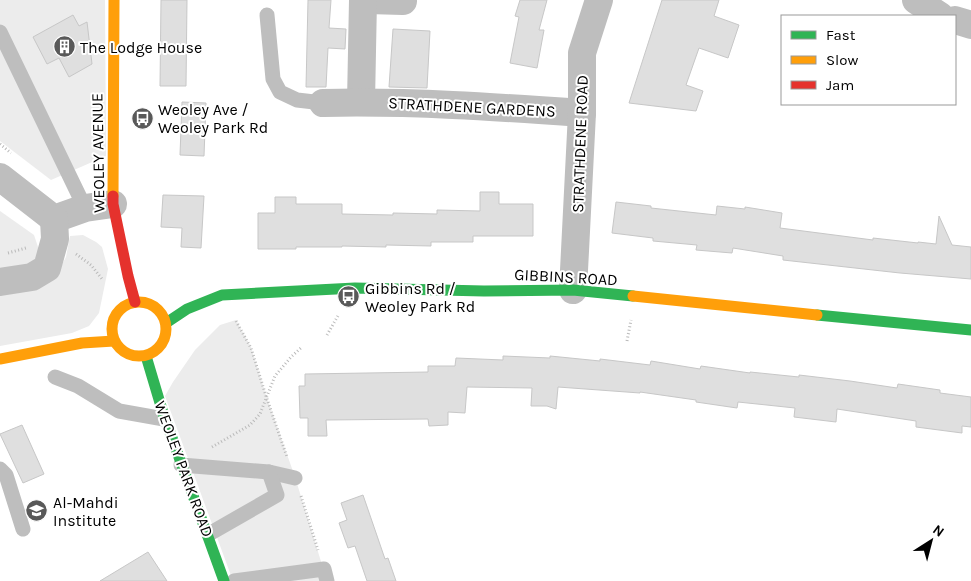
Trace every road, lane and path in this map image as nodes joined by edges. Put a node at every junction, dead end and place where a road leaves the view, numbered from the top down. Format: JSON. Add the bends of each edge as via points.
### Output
{"nodes":[{"id":1,"x":114,"y":0,"type":"edge"},
{"id":2,"x":363,"y":0,"type":"edge"},
{"id":3,"x":368,"y":0,"type":"edge"},
{"id":4,"x":599,"y":0,"type":"edge"},
{"id":5,"x":916,"y":0,"type":"edge"},
{"id":6,"x":403,"y":1,"type":"edge"},
{"id":7,"x":267,"y":15,"type":"dead end"},
{"id":8,"x":938,"y":15,"type":"edge"},
{"id":9,"x":956,"y":20,"type":"edge"},
{"id":10,"x":971,"y":25,"type":"edge"},
{"id":11,"x":0,"y":32,"type":"edge"},
{"id":12,"x":361,"y":102,"type":"junction"},
{"id":13,"x":323,"y":103,"type":"joint"},
{"id":14,"x":582,"y":113,"type":"junction"},
{"id":15,"x":0,"y":176,"type":"edge"},
{"id":16,"x":112,"y":204,"type":"junction"},
{"id":17,"x":85,"y":208,"type":"junction"},
{"id":18,"x":54,"y":229,"type":"junction"},
{"id":19,"x":109,"y":281,"type":"dead end"},
{"id":20,"x":0,"y":282,"type":"edge"},
{"id":21,"x":573,"y":290,"type":"junction"},
{"id":22,"x":135,"y":302,"type":"junction"},
{"id":23,"x":233,"y":316,"type":"dead end"},
{"id":24,"x":166,"y":323,"type":"junction"},
{"id":25,"x":971,"y":330,"type":"edge"},
{"id":26,"x":114,"y":341,"type":"junction"},
{"id":27,"x":302,"y":348,"type":"dead end"},
{"id":28,"x":146,"y":356,"type":"junction"},
{"id":29,"x":0,"y":359,"type":"edge"},
{"id":30,"x":55,"y":377,"type":"dead end"},
{"id":31,"x":266,"y":396,"type":"junction"},
{"id":32,"x":164,"y":419,"type":"junction"},
{"id":33,"x":181,"y":465,"type":"junction"},
{"id":34,"x":0,"y":469,"type":"edge"},
{"id":35,"x":269,"y":472,"type":"junction"},
{"id":36,"x":295,"y":478,"type":"junction"},
{"id":37,"x":23,"y":529,"type":"dead end"},
{"id":38,"x":208,"y":534,"type":"junction"},
{"id":39,"x":326,"y":575,"type":"edge"},
{"id":40,"x":224,"y":581,"type":"edge"},
{"id":41,"x":234,"y":581,"type":"edge"}],
"edges":[{"from":1,"to":16,"type":"street","name":"WEOLEY AVENUE"},
{"from":2,"to":12,"type":"street"},
{"from":3,"to":6,"type":"street"},
{"from":4,"to":14,"type":"street","name":"STRATHDENE ROAD","via":[[582,53]]},
{"from":5,"to":8,"type":"street"},
{"from":7,"to":13,"type":"lane","via":[[273,79],[280,92],[297,100]]},
{"from":9,"to":10,"type":"street"},
{"from":11,"to":17,"type":"lane"},
{"from":12,"to":13,"type":"street","name":"STRATHDENE GARDENS"},
{"from":12,"to":14,"type":"street","name":"STRATHDENE GARDENS"},
{"from":14,"to":21,"type":"street","name":"STRATHDENE ROAD"},
{"from":15,"to":18,"type":"street"},
{"from":16,"to":17,"type":"street"},
{"from":16,"to":22,"type":"street","name":"WEOLEY AVENUE"},
{"from":17,"to":18,"type":"street"},
{"from":18,"to":19,"type":"path","via":[[101,279]]},
{"from":18,"to":20,"type":"street","via":[[47,268],[32,276]]},
{"from":21,"to":24,"type":"street","name":"GIBBINS ROAD","via":[[355,288],[222,295]]},
{"from":21,"to":25,"type":"street","name":"GIBBINS ROAD"},
{"from":22,"to":24,"type":"street","via":[[158,309]]},
{"from":22,"to":26,"type":"street","via":[[127,304],[115,316],[112,324]]},
{"from":23,"to":31,"type":"path","via":[[251,348]]},
{"from":24,"to":28,"type":"street","via":[[165,340],[154,353]]},
{"from":26,"to":28,"type":"street","via":[[131,356]]},
{"from":26,"to":29,"type":"street","via":[[82,343]]},
{"from":27,"to":31,"type":"path","via":[[275,376]]},
{"from":28,"to":32,"type":"street","name":"WEOLEY PARK ROAD"},
{"from":30,"to":32,"type":"lane","via":[[78,386],[120,411]]},
{"from":31,"to":33,"type":"path","via":[[260,414],[250,425]]},
{"from":31,"to":36,"type":"path"},
{"from":32,"to":33,"type":"street","name":"WEOLEY PARK ROAD"},
{"from":33,"to":35,"type":"lane"},
{"from":33,"to":38,"type":"street","name":"WEOLEY PARK ROAD"},
{"from":34,"to":37,"type":"lane","via":[[6,475]]},
{"from":35,"to":36,"type":"lane"},
{"from":35,"to":38,"type":"lane","via":[[277,494]]},
{"from":36,"to":39,"type":"path"},
{"from":38,"to":40,"type":"street","name":"WEOLEY PARK ROAD"},
{"from":39,"to":41,"type":"lane"}]}
